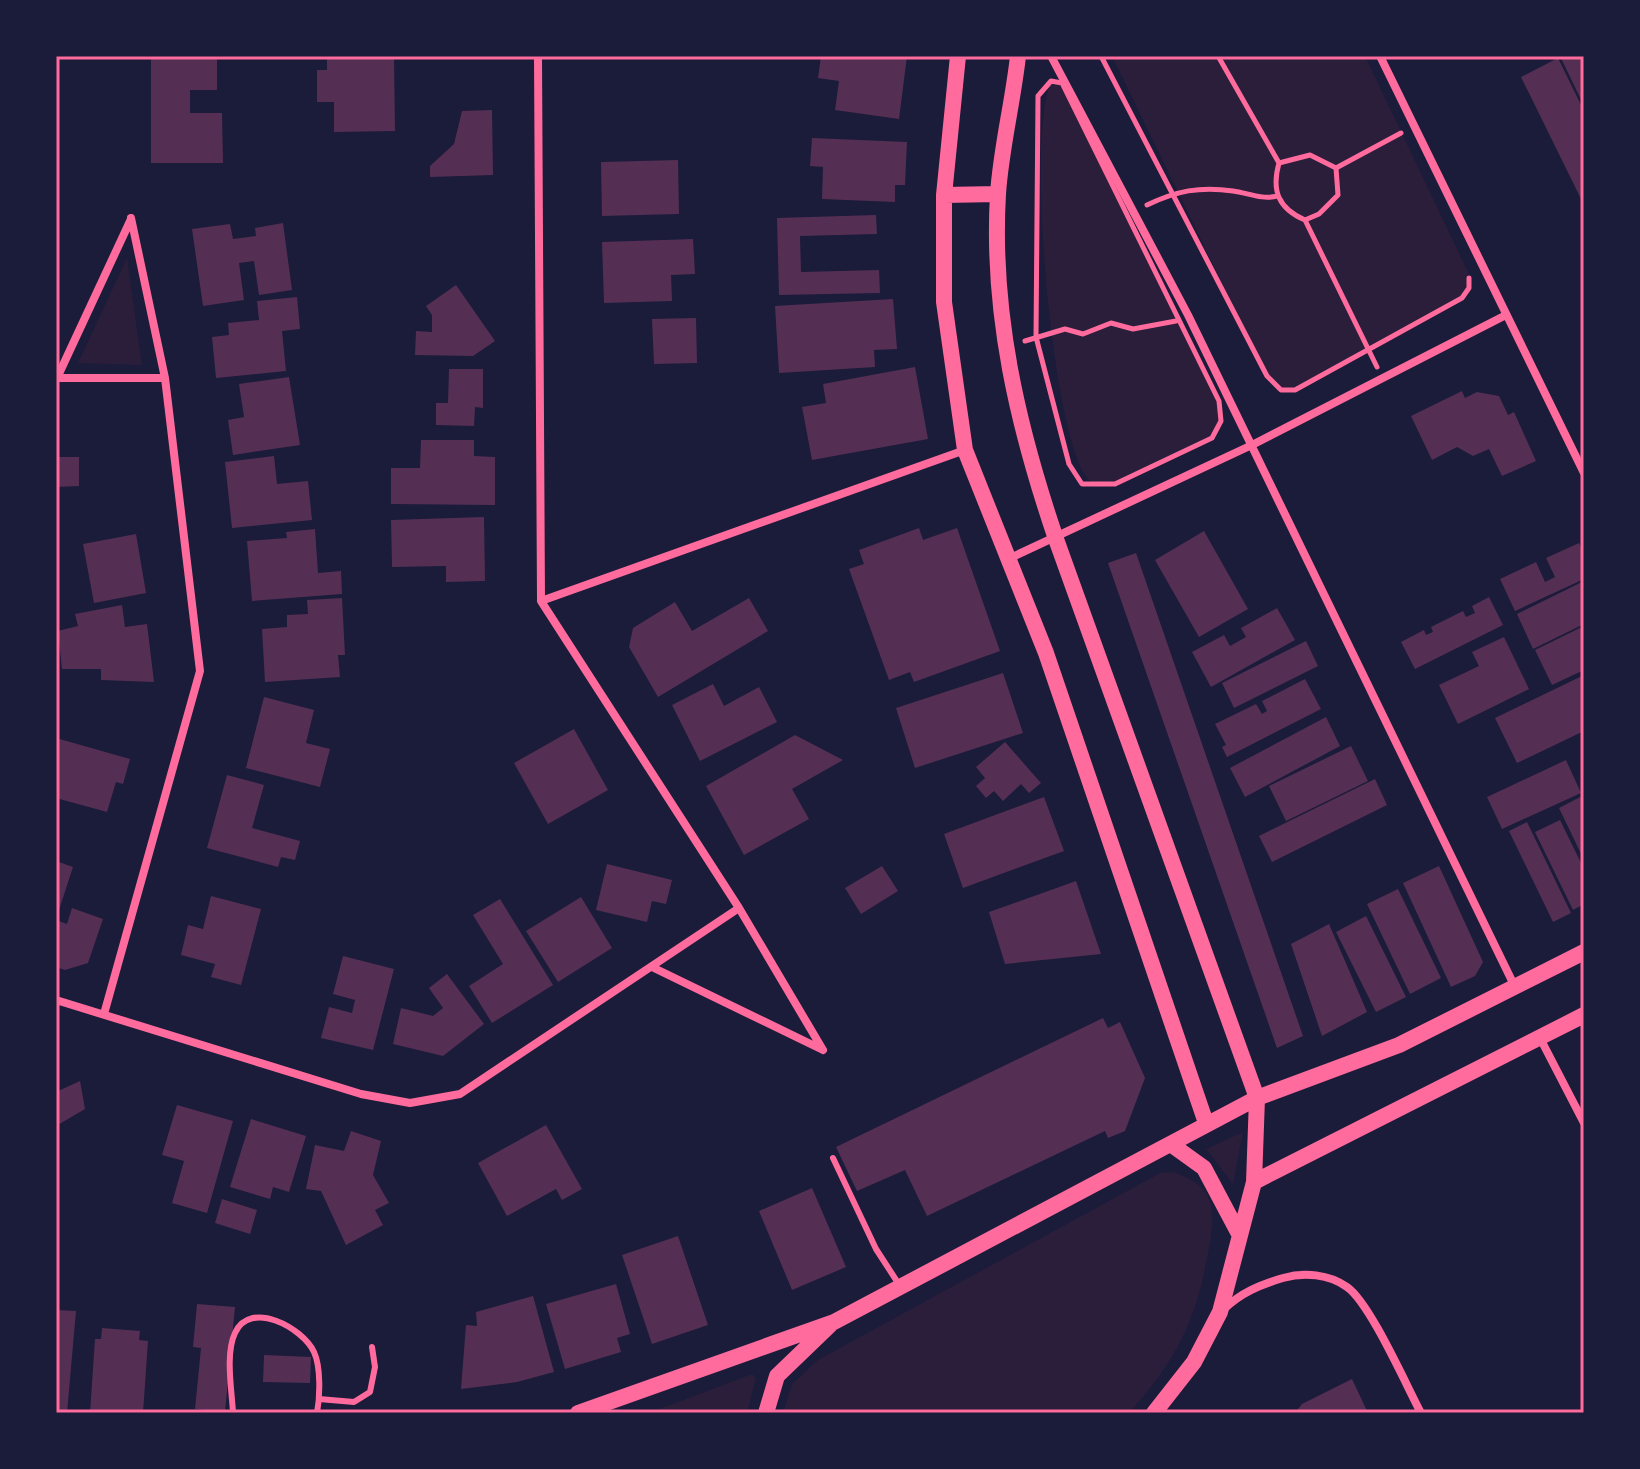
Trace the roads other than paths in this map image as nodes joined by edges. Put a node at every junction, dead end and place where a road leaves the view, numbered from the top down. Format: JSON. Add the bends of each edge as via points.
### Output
{"nodes":[{"id":1,"x":538,"y":56,"type":"edge"},
{"id":2,"x":958,"y":56,"type":"edge"},
{"id":3,"x":1018,"y":56,"type":"edge"},
{"id":4,"x":1051,"y":56,"type":"edge"},
{"id":5,"x":1380,"y":56,"type":"edge"},
{"id":6,"x":998,"y":194,"type":"junction"},
{"id":7,"x":944,"y":195,"type":"junction"},
{"id":8,"x":1506,"y":315,"type":"junction"},
{"id":9,"x":56,"y":378,"type":"edge"},
{"id":10,"x":165,"y":378,"type":"junction"},
{"id":11,"x":1252,"y":445,"type":"junction"},
{"id":12,"x":965,"y":450,"type":"junction"},
{"id":13,"x":1584,"y":473,"type":"edge"},
{"id":14,"x":1056,"y":539,"type":"junction"},
{"id":15,"x":1007,"y":560,"type":"junction"},
{"id":16,"x":541,"y":601,"type":"junction"},
{"id":17,"x":739,"y":908,"type":"junction"},
{"id":18,"x":1584,"y":952,"type":"edge"},
{"id":19,"x":654,"y":968,"type":"junction"},
{"id":20,"x":1514,"y":985,"type":"junction"},
{"id":21,"x":56,"y":1000,"type":"edge"},
{"id":22,"x":104,"y":1014,"type":"junction"},
{"id":23,"x":1584,"y":1015,"type":"edge"},
{"id":24,"x":1539,"y":1036,"type":"junction"},
{"id":25,"x":1257,"y":1098,"type":"junction"},
{"id":26,"x":1206,"y":1123,"type":"junction"},
{"id":27,"x":1584,"y":1123,"type":"edge"},
{"id":28,"x":1172,"y":1145,"type":"junction"},
{"id":29,"x":833,"y":1158,"type":"dead end"},
{"id":30,"x":1254,"y":1182,"type":"junction"},
{"id":31,"x":1238,"y":1232,"type":"junction"},
{"id":32,"x":900,"y":1286,"type":"junction"},
{"id":33,"x":1220,"y":1312,"type":"junction"},
{"id":34,"x":834,"y":1322,"type":"junction"},
{"id":35,"x":372,"y":1347,"type":"dead end"},
{"id":36,"x":319,"y":1399,"type":"junction"},
{"id":37,"x":233,"y":1413,"type":"edge"},
{"id":38,"x":317,"y":1413,"type":"edge"},
{"id":39,"x":578,"y":1413,"type":"edge"},
{"id":40,"x":766,"y":1413,"type":"edge"},
{"id":41,"x":1154,"y":1413,"type":"edge"},
{"id":42,"x":1421,"y":1413,"type":"edge"}],
"edges":[{"from":1,"to":16,"type":"street"},
{"from":2,"to":7,"type":"main road"},
{"from":3,"to":6,"type":"main road"},
{"from":4,"to":11,"type":"street"},
{"from":5,"to":8,"type":"street"},
{"from":6,"to":7,"type":"main road"},
{"from":6,"to":14,"type":"main road","via":[[1005,347],[1026,451]]},
{"from":7,"to":12,"type":"main road","via":[[944,302]]},
{"from":8,"to":11,"type":"street"},
{"from":8,"to":13,"type":"street"},
{"from":9,"to":10,"type":"street"},
{"from":9,"to":10,"type":"street","via":[[131,218]]},
{"from":10,"to":22,"type":"street","via":[[200,671]]},
{"from":11,"to":14,"type":"street"},
{"from":11,"to":20,"type":"street"},
{"from":12,"to":15,"type":"main road"},
{"from":12,"to":16,"type":"street"},
{"from":14,"to":15,"type":"street"},
{"from":14,"to":25,"type":"main road"},
{"from":15,"to":26,"type":"main road","via":[[1046,653]]},
{"from":16,"to":17,"type":"street"},
{"from":17,"to":19,"type":"street"},
{"from":17,"to":19,"type":"street","via":[[823,1050]]},
{"from":18,"to":20,"type":"main road"},
{"from":19,"to":22,"type":"street","via":[[460,1094],[410,1103],[361,1094]]},
{"from":20,"to":25,"type":"main road","via":[[1399,1045]]},
{"from":21,"to":22,"type":"street"},
{"from":23,"to":24,"type":"main road"},
{"from":24,"to":27,"type":"street"},
{"from":24,"to":30,"type":"main road"},
{"from":25,"to":26,"type":"main road"},
{"from":25,"to":30,"type":"main road"},
{"from":26,"to":28,"type":"main road"},
{"from":28,"to":31,"type":"main road","via":[[1204,1168]]},
{"from":28,"to":32,"type":"main road"},
{"from":29,"to":32,"type":"lane","via":[[876,1249]]},
{"from":30,"to":31,"type":"main road"},
{"from":31,"to":33,"type":"main road"},
{"from":32,"to":34,"type":"main road"},
{"from":33,"to":41,"type":"main road","via":[[1194,1362]]},
{"from":33,"to":42,"type":"street","via":[[1238,1295],[1261,1285],[1292,1276],[1328,1276],[1350,1289],[1367,1312]]},
{"from":34,"to":39,"type":"main road"},
{"from":34,"to":40,"type":"main road","via":[[777,1376]]},
{"from":35,"to":36,"type":"lane","via":[[370,1392],[354,1402]]},
{"from":36,"to":37,"type":"lane","via":[[315,1353],[301,1335],[260,1317],[245,1320],[234,1334]]},
{"from":36,"to":38,"type":"lane"}]}
